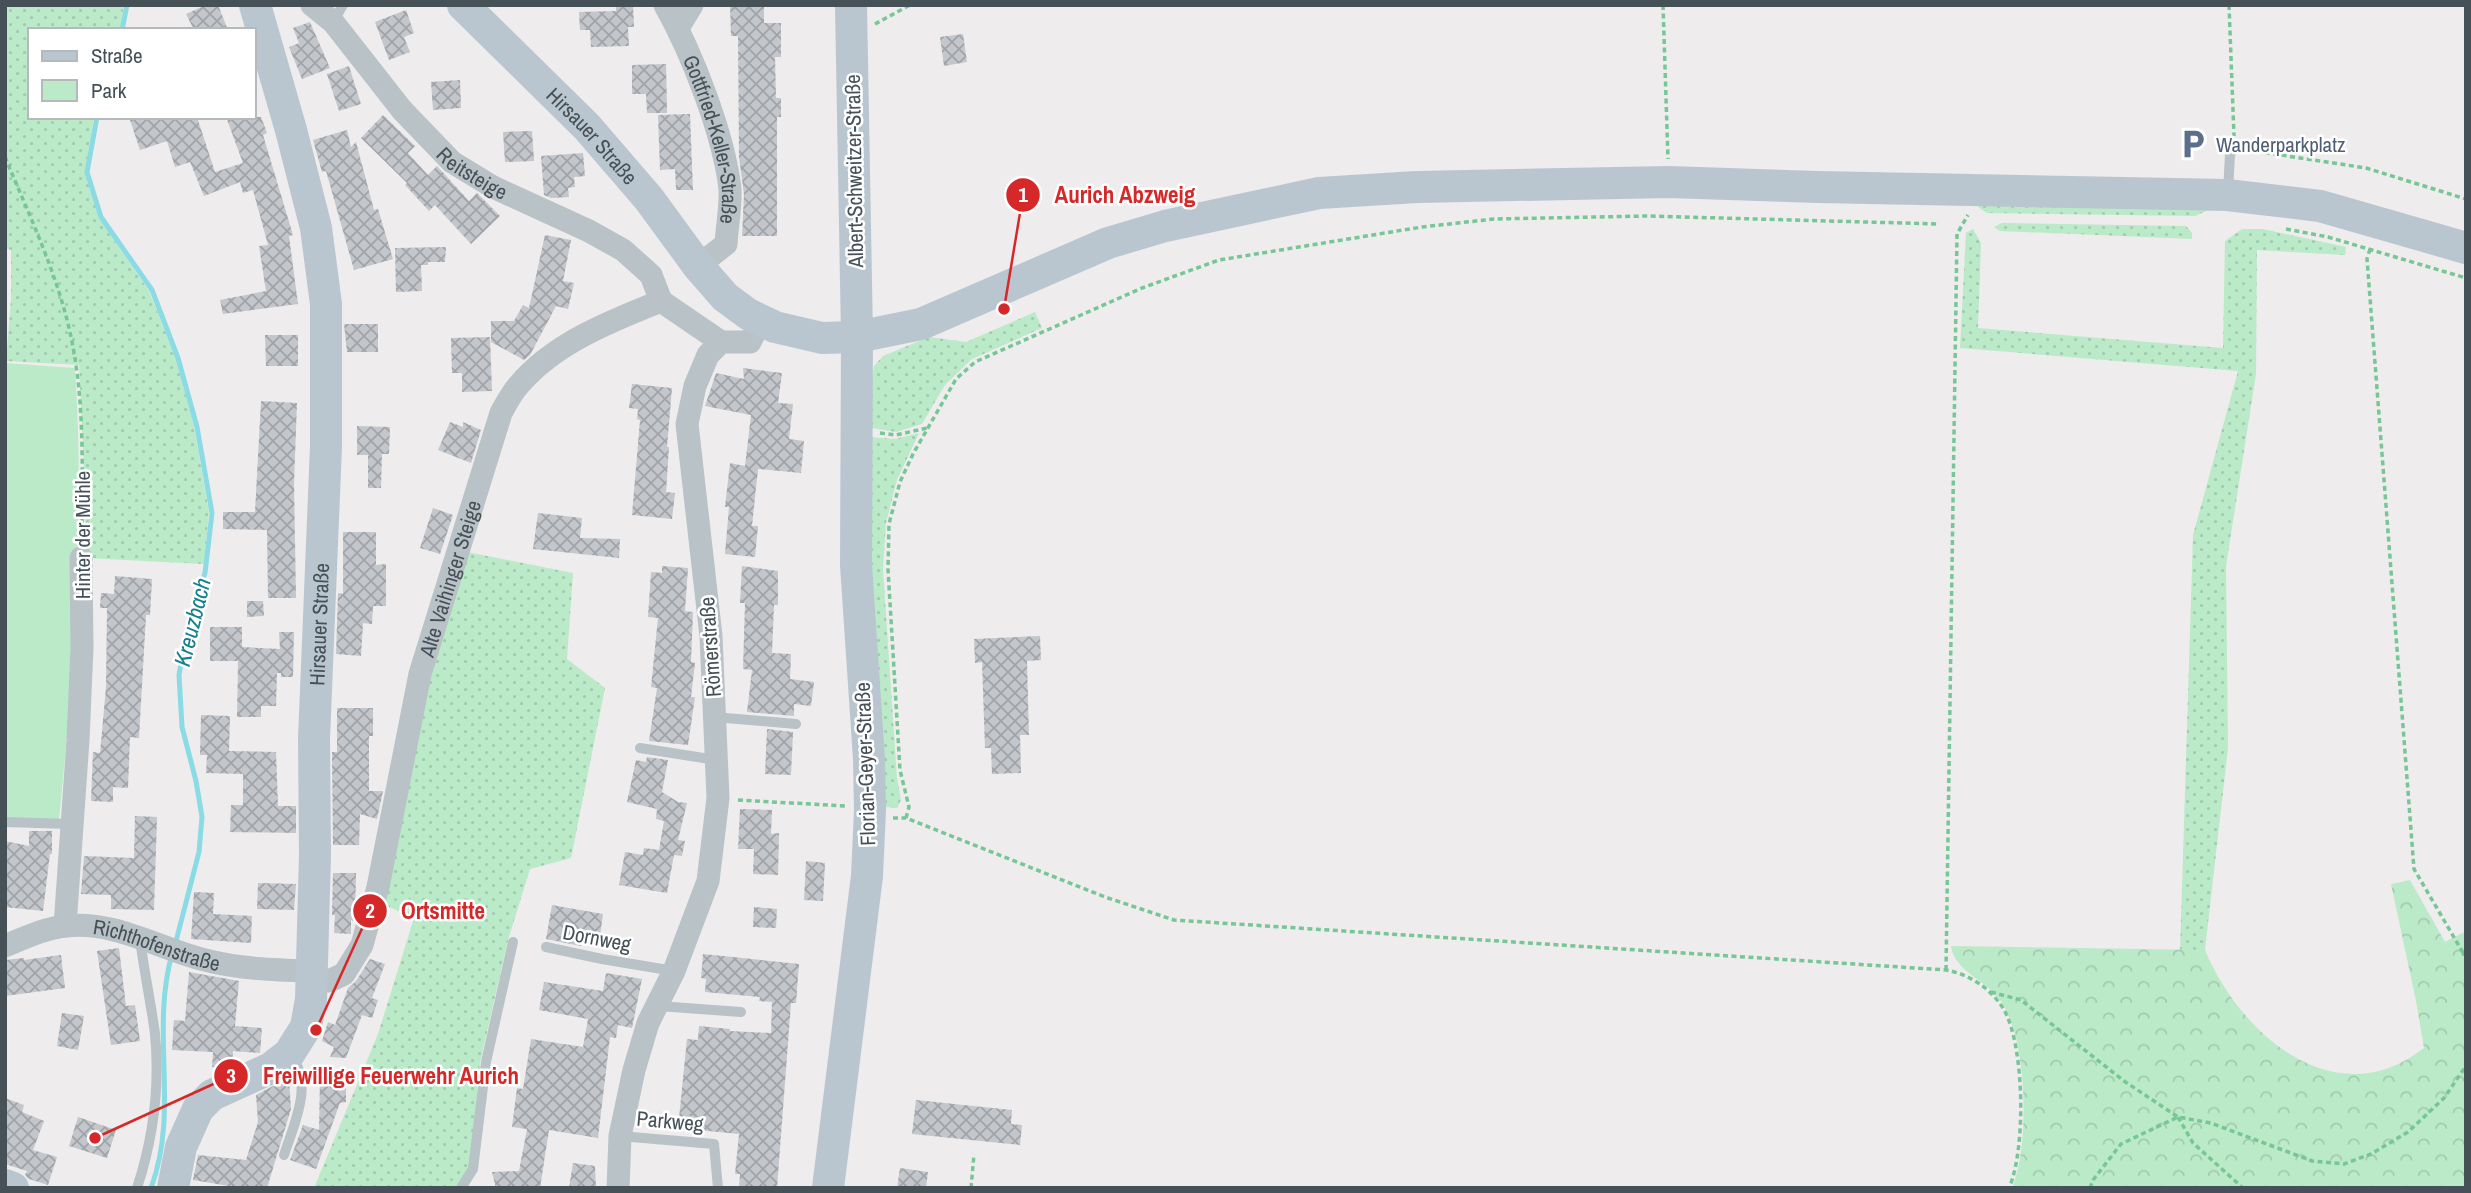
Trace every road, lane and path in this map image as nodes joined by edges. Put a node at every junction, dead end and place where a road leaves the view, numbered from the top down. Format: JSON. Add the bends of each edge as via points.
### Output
{"nodes":[{"id":1,"x":255,"y":5,"type":"edge"},
{"id":2,"x":312,"y":5,"type":"edge"},
{"id":3,"x":463,"y":5,"type":"edge"},
{"id":4,"x":665,"y":5,"type":"edge"},
{"id":5,"x":692,"y":5,"type":"edge"},
{"id":6,"x":851,"y":5,"type":"edge"},
{"id":7,"x":911,"y":5,"type":"edge"},
{"id":8,"x":1663,"y":5,"type":"edge"},
{"id":9,"x":2229,"y":5,"type":"edge"},
{"id":10,"x":338,"y":13,"type":"edge"},
{"id":11,"x":678,"y":28,"type":"junction"},
{"id":12,"x":852,"y":41,"type":"junction"},
{"id":13,"x":2235,"y":148,"type":"junction"},
{"id":14,"x":5,"y":157,"type":"edge"},
{"id":15,"x":1669,"y":182,"type":"junction"},
{"id":16,"x":2227,"y":195,"type":"junction"},
{"id":17,"x":2466,"y":199,"type":"edge"},
{"id":18,"x":1968,"y":215,"type":"dead end"},
{"id":19,"x":1939,"y":224,"type":"dead end"},
{"id":20,"x":2279,"y":228,"type":"dead end"},
{"id":21,"x":2466,"y":248,"type":"edge"},
{"id":22,"x":2370,"y":249,"type":"junction"},
{"id":23,"x":698,"y":266,"type":"junction"},
{"id":24,"x":2466,"y":278,"type":"edge"},
{"id":25,"x":661,"y":301,"type":"junction"},
{"id":26,"x":761,"y":320,"type":"junction"},
{"id":27,"x":857,"y":337,"type":"junction"},
{"id":28,"x":721,"y":342,"type":"junction"},
{"id":29,"x":927,"y":428,"type":"junction"},
{"id":30,"x":856,"y":431,"type":"junction"},
{"id":31,"x":82,"y":558,"type":"joint"},
{"id":32,"x":714,"y":717,"type":"junction"},
{"id":33,"x":796,"y":724,"type":"dead end"},
{"id":34,"x":640,"y":748,"type":"dead end"},
{"id":35,"x":716,"y":760,"type":"junction"},
{"id":36,"x":718,"y":798,"type":"junction"},
{"id":37,"x":870,"y":810,"type":"junction"},
{"id":38,"x":5,"y":822,"type":"edge"},
{"id":39,"x":70,"y":824,"type":"junction"},
{"id":40,"x":65,"y":926,"type":"junction"},
{"id":41,"x":140,"y":939,"type":"junction"},
{"id":42,"x":513,"y":942,"type":"dead end"},
{"id":43,"x":5,"y":946,"type":"edge"},
{"id":44,"x":546,"y":947,"type":"dead end"},
{"id":45,"x":2464,"y":950,"type":"edge"},
{"id":46,"x":2466,"y":959,"type":"edge"},
{"id":47,"x":1946,"y":970,"type":"junction"},
{"id":48,"x":674,"y":971,"type":"junction"},
{"id":49,"x":308,"y":981,"type":"junction"},
{"id":50,"x":1990,"y":992,"type":"junction"},
{"id":51,"x":657,"y":1006,"type":"junction"},
{"id":52,"x":741,"y":1012,"type":"dead end"},
{"id":53,"x":288,"y":1048,"type":"junction"},
{"id":54,"x":2466,"y":1066,"type":"edge"},
{"id":55,"x":2178,"y":1117,"type":"junction"},
{"id":56,"x":621,"y":1136,"type":"junction"},
{"id":57,"x":974,"y":1154,"type":"dead end"},
{"id":58,"x":285,"y":1155,"type":"dead end"},
{"id":59,"x":5,"y":1185,"type":"edge"},
{"id":60,"x":13,"y":1188,"type":"edge"},
{"id":61,"x":137,"y":1188,"type":"edge"},
{"id":62,"x":173,"y":1188,"type":"edge"},
{"id":63,"x":461,"y":1188,"type":"edge"},
{"id":64,"x":618,"y":1188,"type":"edge"},
{"id":65,"x":718,"y":1188,"type":"edge"},
{"id":66,"x":828,"y":1188,"type":"edge"},
{"id":67,"x":971,"y":1188,"type":"edge"},
{"id":68,"x":2009,"y":1188,"type":"edge"},
{"id":69,"x":2090,"y":1188,"type":"edge"},
{"id":70,"x":2244,"y":1188,"type":"edge"}],
"edges":[{"from":1,"to":49,"type":"main road","name":"Hirsauer Straße","via":[[316,229],[326,304],[326,446]]},
{"from":2,"to":10,"type":"street","name":"Reitsteige"},
{"from":3,"to":23,"type":"main road","name":"Hirsauer Straße","via":[[587,127],[649,199]]},
{"from":4,"to":11,"type":"street","name":"Gottfried-Keller-Straße"},
{"from":5,"to":11,"type":"street"},
{"from":6,"to":12,"type":"main road","name":"Albert-Schweitzer-Straße"},
{"from":7,"to":12,"type":"path"},
{"from":8,"to":15,"type":"path"},
{"from":9,"to":13,"type":"path"},
{"from":10,"to":25,"type":"street","name":"Reitsteige","via":[[401,110],[452,162],[492,187],[623,250],[651,275]]},
{"from":11,"to":23,"type":"street","name":"Gottfried-Keller-Straße","via":[[718,131],[730,190],[726,244]]},
{"from":12,"to":27,"type":"main road","name":"Albert-Schweitzer-Straße"},
{"from":13,"to":16,"type":"lane","via":[[2230,154]]},
{"from":13,"to":17,"type":"path","via":[[2366,169]]},
{"from":14,"to":31,"type":"path","name":"Hinter der Mühle","via":[[54,280],[75,357]]},
{"from":15,"to":16,"type":"main road","name":"Hirsauer Straße"},
{"from":15,"to":27,"type":"main road","name":"Hirsauer Straße","via":[[1319,193],[1164,226],[1108,243],[954,310],[902,329]]},
{"from":16,"to":21,"type":"main road","name":"Hirsauer Straße","via":[[2320,206]]},
{"from":18,"to":47,"type":"path","via":[[1957,234]]},
{"from":19,"to":29,"type":"path","via":[[1647,216],[1494,219],[1219,260],[1142,288],[975,362],[956,379]]},
{"from":20,"to":22,"type":"path"},
{"from":22,"to":24,"type":"path"},
{"from":22,"to":45,"type":"path","via":[[2367,259],[2414,869]]},
{"from":23,"to":26,"type":"main road","name":"Hirsauer Straße","via":[[725,297]]},
{"from":25,"to":28,"type":"street"},
{"from":25,"to":49,"type":"street","name":"Alte Vaihinger Steige","via":[[567,346],[518,386],[501,413],[420,674],[378,887],[362,945],[344,974],[329,981]]},
{"from":26,"to":27,"type":"main road","name":"Hirsauer Straße","via":[[806,335]]},
{"from":26,"to":28,"type":"street","via":[[750,342]]},
{"from":27,"to":30,"type":"main road","name":"Florian-Geyer-Straße"},
{"from":28,"to":32,"type":"street","name":"Römerstraße","via":[[708,355],[695,386],[687,424]]},
{"from":29,"to":30,"type":"path","via":[[896,435]]},
{"from":29,"to":47,"type":"path","via":[[897,492],[889,524],[901,770],[909,807],[906,818],[1174,920]]},
{"from":30,"to":37,"type":"main road","name":"Florian-Geyer-Straße","via":[[856,565]]},
{"from":31,"to":39,"type":"street","name":"Hinter der Mühle","via":[[78,740]]},
{"from":32,"to":33,"type":"lane"},
{"from":32,"to":35,"type":"street","name":"Römerstraße"},
{"from":34,"to":35,"type":"lane"},
{"from":35,"to":36,"type":"street","name":"Römerstraße"},
{"from":36,"to":37,"type":"path"},
{"from":36,"to":48,"type":"street","name":"Römerstraße","via":[[708,881]]},
{"from":37,"to":66,"type":"main road","name":"Florian-Geyer-Straße","via":[[867,876]]},
{"from":38,"to":39,"type":"lane"},
{"from":39,"to":40,"type":"street","name":"Hinter der Mühle"},
{"from":40,"to":41,"type":"street","name":"Richthofenstraße","via":[[89,925]]},
{"from":40,"to":43,"type":"street","name":"Richthofenstraße"},
{"from":41,"to":49,"type":"street","name":"Richthofenstraße","via":[[186,955]]},
{"from":41,"to":61,"type":"lane","via":[[155,1033],[157,1081],[148,1153]]},
{"from":42,"to":63,"type":"lane","via":[[486,1062],[473,1169]]},
{"from":44,"to":48,"type":"lane","name":"Dornweg"},
{"from":45,"to":46,"type":"path"},
{"from":47,"to":50,"type":"path","via":[[1972,979]]},
{"from":48,"to":51,"type":"street","name":"Römerstraße"},
{"from":49,"to":53,"type":"main road","name":"Hirsauer Straße","via":[[306,1027]]},
{"from":50,"to":55,"type":"path","via":[[2021,1000]]},
{"from":50,"to":68,"type":"path","via":[[2008,1019],[2020,1094],[2020,1150]]},
{"from":51,"to":52,"type":"lane"},
{"from":51,"to":56,"type":"street","name":"Römerstraße","via":[[634,1070]]},
{"from":53,"to":58,"type":"lane","via":[[300,1066],[302,1098]]},
{"from":53,"to":62,"type":"main road","via":[[212,1095],[198,1109],[181,1147]]},
{"from":54,"to":55,"type":"path","via":[[2444,1098],[2409,1132],[2344,1164],[2312,1161],[2211,1123]]},
{"from":55,"to":69,"type":"path","via":[[2121,1144]]},
{"from":55,"to":70,"type":"path","via":[[2193,1143]]},
{"from":56,"to":64,"type":"street","name":"Römerstraße"},
{"from":56,"to":65,"type":"lane","name":"Parkweg","via":[[714,1144]]},
{"from":57,"to":67,"type":"path"},
{"from":59,"to":60,"type":"main road"}]}
